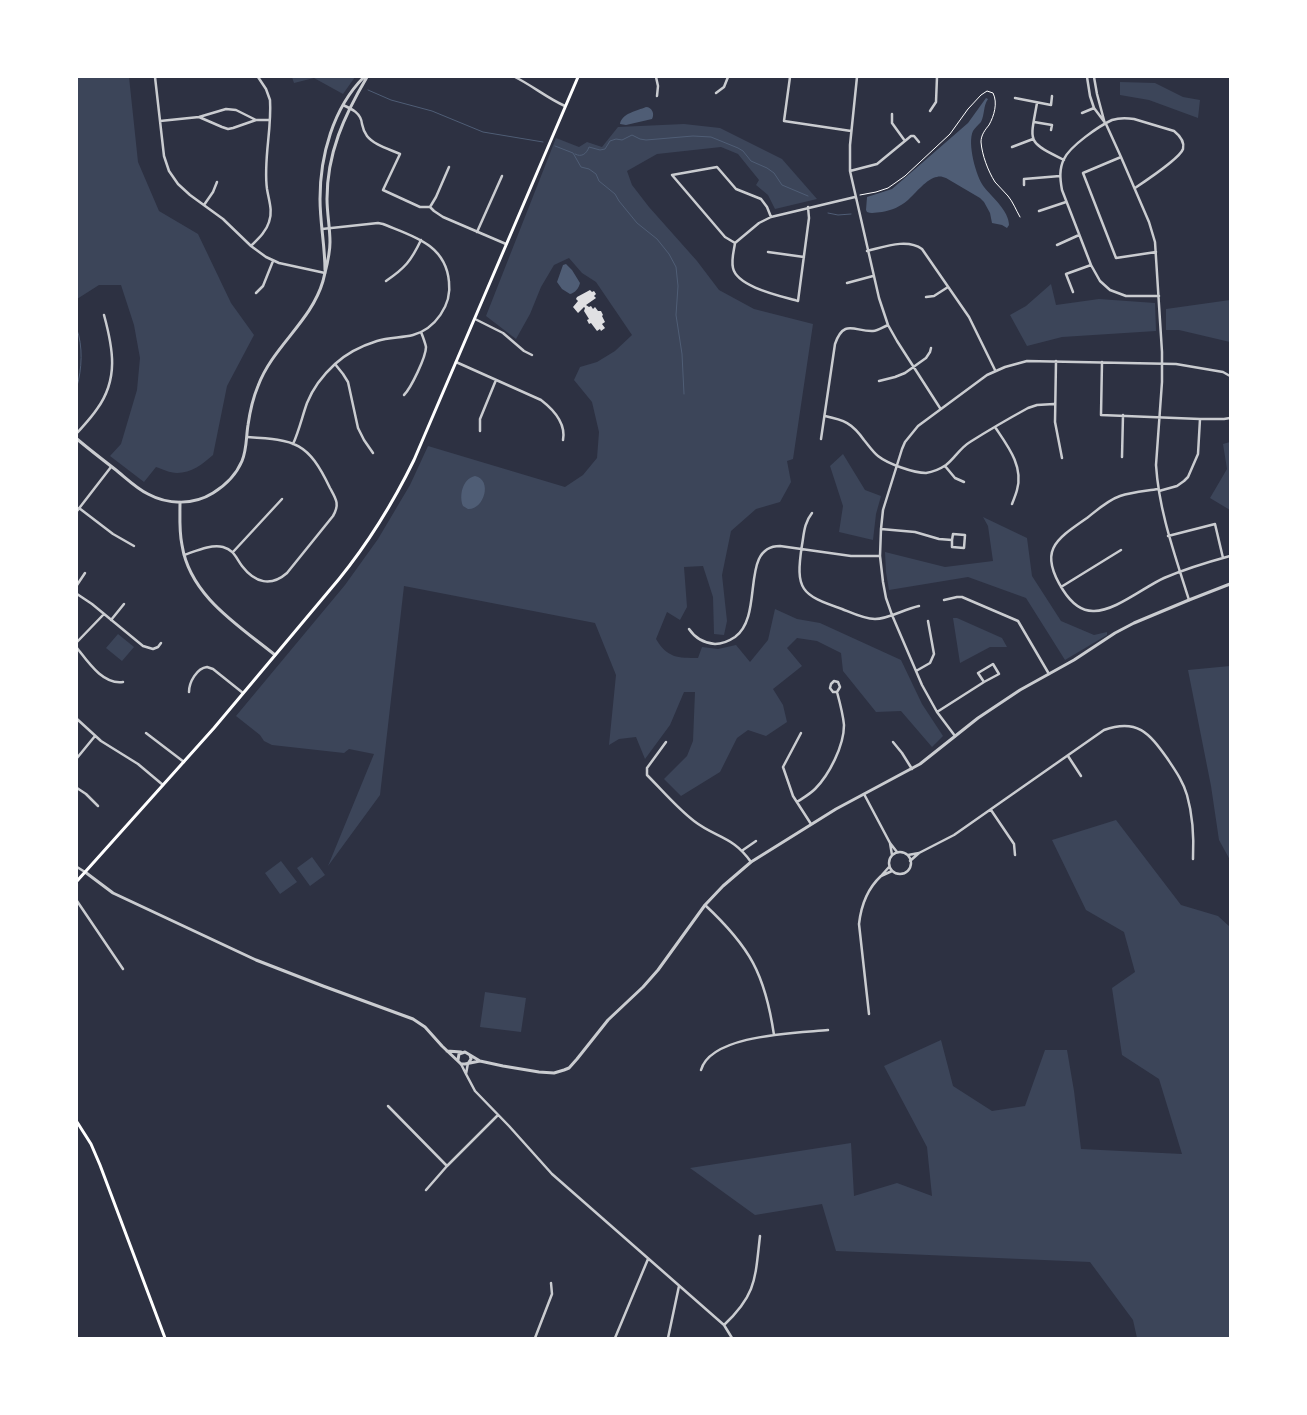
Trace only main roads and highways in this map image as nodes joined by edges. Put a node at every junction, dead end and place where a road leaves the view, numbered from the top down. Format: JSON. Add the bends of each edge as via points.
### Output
{"nodes":[{"id":1,"x":578,"y":77,"type":"edge"},
{"id":2,"x":77,"y":882,"type":"edge"},
{"id":3,"x":77,"y":1122,"type":"edge"},
{"id":4,"x":165,"y":1338,"type":"edge"}],
"edges":[{"from":1,"to":2,"type":"main road","via":[[414,460],[383,519],[358,556],[243,693]]},
{"from":3,"to":4,"type":"main road","via":[[100,1165]]}]}
